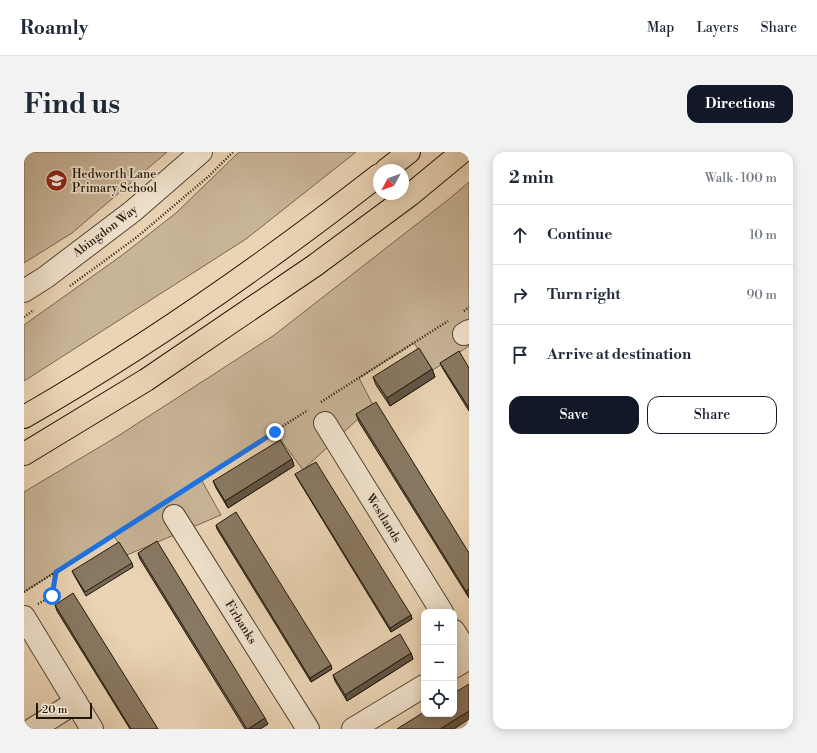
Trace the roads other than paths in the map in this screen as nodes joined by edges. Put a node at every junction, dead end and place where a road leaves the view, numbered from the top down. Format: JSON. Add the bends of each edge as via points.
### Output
{"nodes":[{"id":1,"x":202,"y":152,"type":"edge"},
{"id":2,"x":409,"y":152,"type":"edge"},
{"id":3,"x":462,"y":152,"type":"edge"},
{"id":4,"x":394,"y":164,"type":"edge"},
{"id":5,"x":373,"y":180,"type":"edge"},
{"id":6,"x":24,"y":291,"type":"edge"},
{"id":7,"x":321,"y":416,"type":"road end"},
{"id":8,"x":24,"y":417,"type":"edge"},
{"id":9,"x":24,"y":454,"type":"edge"},
{"id":10,"x":170,"y":510,"type":"road end"},
{"id":11,"x":27,"y":607,"type":"edge"},
{"id":12,"x":440,"y":609,"type":"edge"},
{"id":13,"x":457,"y":636,"type":"edge"},
{"id":14,"x":469,"y":655,"type":"edge"},
{"id":15,"x":469,"y":658,"type":"edge"},
{"id":16,"x":457,"y":665,"type":"edge"},
{"id":17,"x":421,"y":688,"type":"edge"},
{"id":18,"x":76,"y":702,"type":"junction"},
{"id":19,"x":33,"y":729,"type":"edge"},
{"id":20,"x":92,"y":729,"type":"edge"},
{"id":21,"x":308,"y":729,"type":"edge"},
{"id":22,"x":353,"y":729,"type":"edge"}],
"edges":[{"from":1,"to":6,"type":"street","name":"Abingdon Way","via":[[133,211]]},
{"from":2,"to":4,"type":"highway"},
{"from":3,"to":9,"type":"highway","via":[[410,195],[314,266],[146,380]]},
{"from":5,"to":8,"type":"highway","via":[[313,227],[157,336]]},
{"from":7,"to":12,"type":"street","name":"Westlands"},
{"from":10,"to":21,"type":"street","name":"Firbanks"},
{"from":11,"to":18,"type":"street"},
{"from":13,"to":14,"type":"street"},
{"from":15,"to":16,"type":"street"},
{"from":17,"to":22,"type":"street"},
{"from":18,"to":19,"type":"street"},
{"from":18,"to":20,"type":"street"}]}
